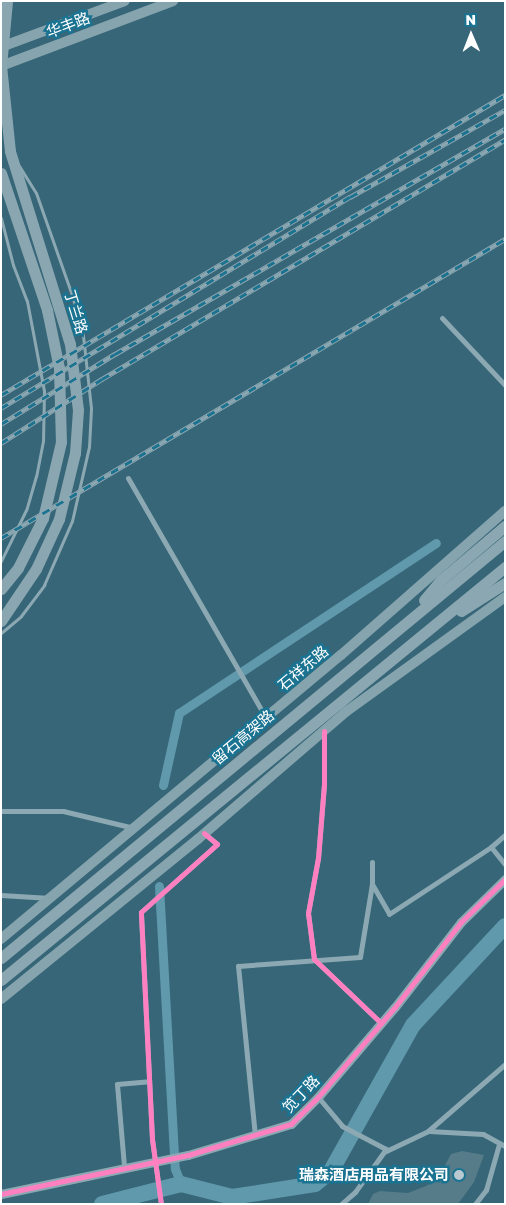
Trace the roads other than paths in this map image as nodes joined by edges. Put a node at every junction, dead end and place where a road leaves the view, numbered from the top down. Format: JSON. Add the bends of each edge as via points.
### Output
{"nodes":[{"id":1,"x":8,"y":1,"type":"edge"},
{"id":2,"x":125,"y":1,"type":"edge"},
{"id":3,"x":173,"y":1,"type":"edge"},
{"id":4,"x":3,"y":47,"type":"edge"},
{"id":5,"x":1,"y":66,"type":"edge"},
{"id":6,"x":10,"y":151,"type":"junction"},
{"id":7,"x":1,"y":173,"type":"edge"},
{"id":8,"x":1,"y":218,"type":"edge"},
{"id":9,"x":442,"y":318,"type":"dead end"},
{"id":10,"x":505,"y":385,"type":"edge"},
{"id":11,"x":128,"y":478,"type":"dead end"},
{"id":12,"x":505,"y":511,"type":"edge"},
{"id":13,"x":505,"y":526,"type":"edge"},
{"id":14,"x":505,"y":541,"type":"edge"},
{"id":15,"x":1,"y":562,"type":"edge"},
{"id":16,"x":505,"y":566,"type":"edge"},
{"id":17,"x":505,"y":583,"type":"edge"},
{"id":18,"x":1,"y":588,"type":"edge"},
{"id":19,"x":505,"y":597,"type":"edge"},
{"id":20,"x":1,"y":621,"type":"edge"},
{"id":21,"x":405,"y":622,"type":"junction"},
{"id":22,"x":1,"y":633,"type":"edge"},
{"id":23,"x":425,"y":633,"type":"junction"},
{"id":24,"x":266,"y":718,"type":"junction"},
{"id":25,"x":324,"y":731,"type":"junction"},
{"id":26,"x":1,"y":812,"type":"edge"},
{"id":27,"x":134,"y":828,"type":"junction"},
{"id":28,"x":204,"y":833,"type":"junction"},
{"id":29,"x":505,"y":835,"type":"edge"},
{"id":30,"x":491,"y":847,"type":"junction"},
{"id":31,"x":372,"y":862,"type":"dead end"},
{"id":32,"x":505,"y":864,"type":"edge"},
{"id":33,"x":505,"y":879,"type":"edge"},
{"id":34,"x":372,"y":884,"type":"junction"},
{"id":35,"x":1,"y":895,"type":"edge"},
{"id":36,"x":50,"y":898,"type":"junction"},
{"id":37,"x":1,"y":939,"type":"edge"},
{"id":38,"x":1,"y":958,"type":"edge"},
{"id":39,"x":314,"y":959,"type":"junction"},
{"id":40,"x":1,"y":980,"type":"edge"},
{"id":41,"x":1,"y":999,"type":"edge"},
{"id":42,"x":381,"y":1023,"type":"junction"},
{"id":43,"x":505,"y":1064,"type":"edge"},
{"id":44,"x":149,"y":1081,"type":"junction"},
{"id":45,"x":318,"y":1097,"type":"junction"},
{"id":46,"x":428,"y":1131,"type":"junction"},
{"id":47,"x":255,"y":1137,"type":"junction"},
{"id":48,"x":502,"y":1145,"type":"edge"},
{"id":49,"x":384,"y":1152,"type":"junction"},
{"id":50,"x":154,"y":1162,"type":"junction"},
{"id":51,"x":124,"y":1166,"type":"junction"},
{"id":52,"x":1,"y":1194,"type":"edge"},
{"id":53,"x":161,"y":1204,"type":"edge"},
{"id":54,"x":341,"y":1204,"type":"edge"},
{"id":55,"x":475,"y":1204,"type":"edge"}],
"edges":[{"from":1,"to":4,"type":"main road","name":"丁兰路"},
{"from":2,"to":4,"type":"main road","name":"华丰路"},
{"from":3,"to":5,"type":"main road","name":"华丰路"},
{"from":4,"to":5,"type":"main road","name":"丁兰路"},
{"from":5,"to":6,"type":"main road","name":"丁兰路"},
{"from":6,"to":20,"type":"main road","name":"丁兰路","via":[[70,344],[78,410],[75,453],[59,519],[36,569]]},
{"from":6,"to":22,"type":"lane","via":[[36,193],[74,298],[83,336],[91,408],[89,447],[72,521],[44,585],[20,616]]},
{"from":7,"to":18,"type":"main road","name":"丁兰路","via":[[47,310],[59,368],[61,442],[42,518],[18,568]]},
{"from":8,"to":15,"type":"lane","via":[[13,265],[27,301],[44,390],[43,441],[36,476],[26,510]]},
{"from":9,"to":10,"type":"street"},
{"from":11,"to":24,"type":"street"},
{"from":12,"to":24,"type":"main road","name":"石祥东路"},
{"from":13,"to":21,"type":"highway","via":[[441,580]]},
{"from":14,"to":21,"type":"highway","name":"留石高架路"},
{"from":16,"to":23,"type":"highway"},
{"from":17,"to":23,"type":"highway"},
{"from":19,"to":25,"type":"main road"},
{"from":21,"to":38,"type":"highway","name":"留石高架路"},
{"from":23,"to":40,"type":"highway"},
{"from":24,"to":27,"type":"main road","name":"石祥东路"},
{"from":25,"to":28,"type":"main road"},
{"from":25,"to":39,"type":"street","via":[[319,849],[308,913]]},
{"from":26,"to":27,"type":"street","via":[[62,811]]},
{"from":27,"to":36,"type":"main road","name":"石祥东路"},
{"from":28,"to":41,"type":"main road"},
{"from":28,"to":44,"type":"street","via":[[217,844],[141,912]]},
{"from":29,"to":30,"type":"street"},
{"from":30,"to":32,"type":"street"},
{"from":30,"to":34,"type":"street","via":[[390,914]]},
{"from":31,"to":34,"type":"street"},
{"from":33,"to":42,"type":"street","name":"笕丁路","via":[[461,922]]},
{"from":34,"to":39,"type":"street","via":[[360,957]]},
{"from":35,"to":36,"type":"street"},
{"from":36,"to":37,"type":"main road","name":"石祥东路"},
{"from":39,"to":42,"type":"street"},
{"from":39,"to":47,"type":"street","via":[[238,966]]},
{"from":42,"to":45,"type":"street","name":"笕丁路"},
{"from":43,"to":46,"type":"street"},
{"from":44,"to":50,"type":"street"},
{"from":44,"to":51,"type":"street","via":[[116,1084]]},
{"from":45,"to":47,"type":"street","name":"笕丁路","via":[[290,1124]]},
{"from":45,"to":49,"type":"street","via":[[342,1126],[386,1149]]},
{"from":46,"to":48,"type":"street","via":[[483,1134]]},
{"from":46,"to":49,"type":"street"},
{"from":47,"to":50,"type":"street","name":"笕丁路"},
{"from":48,"to":55,"type":"street","via":[[486,1190]]},
{"from":49,"to":54,"type":"street","via":[[355,1192]]},
{"from":50,"to":51,"type":"street","name":"笕丁路"},
{"from":50,"to":53,"type":"street"},
{"from":51,"to":52,"type":"street","name":"笕丁路"}]}
